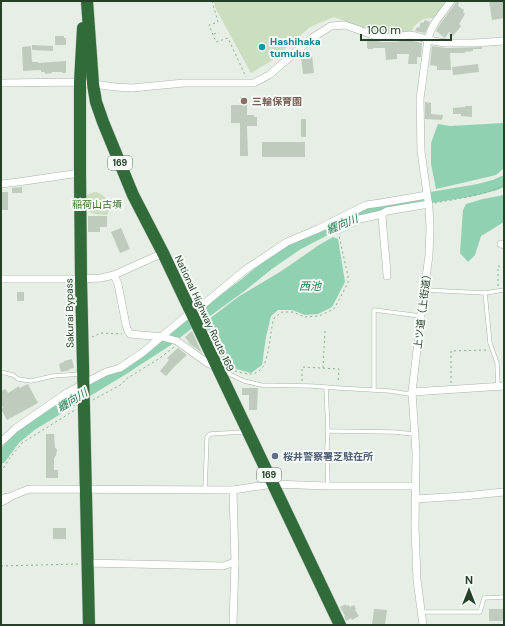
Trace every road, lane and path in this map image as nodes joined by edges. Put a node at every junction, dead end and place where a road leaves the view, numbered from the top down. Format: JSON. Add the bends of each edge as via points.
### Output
{"nodes":[{"id":1,"x":87,"y":1,"type":"edge"},
{"id":2,"x":212,"y":1,"type":"edge"},
{"id":3,"x":451,"y":1,"type":"edge"},
{"id":4,"x":219,"y":32,"type":"dead end"},
{"id":5,"x":213,"y":34,"type":"junction"},
{"id":6,"x":428,"y":39,"type":"junction"},
{"id":7,"x":504,"y":40,"type":"edge"},
{"id":8,"x":80,"y":82,"type":"junction"},
{"id":9,"x":1,"y":83,"type":"edge"},
{"id":10,"x":248,"y":83,"type":"junction"},
{"id":11,"x":93,"y":84,"type":"junction"},
{"id":12,"x":80,"y":173,"type":"junction"},
{"id":13,"x":1,"y":184,"type":"edge"},
{"id":14,"x":504,"y":185,"type":"edge"},
{"id":15,"x":428,"y":199,"type":"junction"},
{"id":16,"x":105,"y":207,"type":"dead end"},
{"id":17,"x":110,"y":207,"type":"dead end"},
{"id":18,"x":382,"y":214,"type":"junction"},
{"id":19,"x":338,"y":230,"type":"joint"},
{"id":20,"x":163,"y":253,"type":"junction"},
{"id":21,"x":504,"y":266,"type":"edge"},
{"id":22,"x":114,"y":275,"type":"junction"},
{"id":23,"x":387,"y":276,"type":"dead end"},
{"id":24,"x":1,"y":279,"type":"edge"},
{"id":25,"x":81,"y":279,"type":"junction"},
{"id":26,"x":424,"y":290,"type":"junction"},
{"id":27,"x":504,"y":290,"type":"edge"},
{"id":28,"x":498,"y":291,"type":"junction"},
{"id":29,"x":485,"y":293,"type":"junction"},
{"id":30,"x":191,"y":312,"type":"junction"},
{"id":31,"x":421,"y":316,"type":"junction"},
{"id":32,"x":325,"y":331,"type":"dead end"},
{"id":33,"x":130,"y":334,"type":"junction"},
{"id":34,"x":163,"y":337,"type":"junction"},
{"id":35,"x":82,"y":341,"type":"junction"},
{"id":36,"x":178,"y":342,"type":"junction"},
{"id":37,"x":492,"y":350,"type":"junction"},
{"id":38,"x":322,"y":368,"type":"junction"},
{"id":39,"x":218,"y":369,"type":"junction"},
{"id":40,"x":1,"y":372,"type":"edge"},
{"id":41,"x":83,"y":382,"type":"junction"},
{"id":42,"x":302,"y":386,"type":"junction"},
{"id":43,"x":501,"y":386,"type":"edge"},
{"id":44,"x":326,"y":387,"type":"junction"},
{"id":45,"x":338,"y":388,"type":"junction"},
{"id":46,"x":450,"y":389,"type":"junction"},
{"id":47,"x":374,"y":390,"type":"junction"},
{"id":48,"x":412,"y":392,"type":"junction"},
{"id":49,"x":83,"y":403,"type":"junction"},
{"id":50,"x":248,"y":431,"type":"junction"},
{"id":51,"x":328,"y":431,"type":"junction"},
{"id":52,"x":415,"y":434,"type":"junction"},
{"id":53,"x":1,"y":442,"type":"edge"},
{"id":54,"x":1,"y":472,"type":"edge"},
{"id":55,"x":274,"y":484,"type":"junction"},
{"id":56,"x":328,"y":486,"type":"junction"},
{"id":57,"x":415,"y":486,"type":"junction"},
{"id":58,"x":86,"y":489,"type":"junction"},
{"id":59,"x":205,"y":490,"type":"junction"},
{"id":60,"x":233,"y":490,"type":"junction"},
{"id":61,"x":504,"y":492,"type":"edge"},
{"id":62,"x":4,"y":499,"type":"edge"},
{"id":63,"x":415,"y":499,"type":"junction"},
{"id":64,"x":235,"y":562,"type":"junction"},
{"id":65,"x":87,"y":563,"type":"junction"},
{"id":66,"x":1,"y":566,"type":"edge"},
{"id":67,"x":504,"y":597,"type":"edge"},
{"id":68,"x":421,"y":612,"type":"junction"},
{"id":69,"x":88,"y":625,"type":"edge"},
{"id":70,"x":233,"y":625,"type":"edge"},
{"id":71,"x":340,"y":625,"type":"edge"},
{"id":72,"x":422,"y":625,"type":"edge"}],
"edges":[{"from":1,"to":8,"type":"highway","name":"Sakurai Bypass","number":"169"},
{"from":1,"to":11,"type":"highway","name":"National Highway Route 169","number":"169"},
{"from":2,"to":5,"type":"path","via":[[218,22],[209,25]]},
{"from":3,"to":6,"type":"street","name":"上ツ道（上街道）","via":[[436,21]]},
{"from":4,"to":5,"type":"path"},
{"from":5,"to":10,"type":"path","via":[[216,42],[228,38]]},
{"from":6,"to":7,"type":"street","via":[[446,43]]},
{"from":6,"to":10,"type":"street","via":[[408,35],[382,37],[346,25],[331,26],[312,38],[269,75],[254,83]]},
{"from":6,"to":15,"type":"street","name":"上ツ道（上街道）","via":[[420,112],[421,151]]},
{"from":8,"to":9,"type":"street"},
{"from":8,"to":11,"type":"street"},
{"from":8,"to":12,"type":"highway","name":"Sakurai Bypass","number":"169"},
{"from":10,"to":11,"type":"street","via":[[184,83],[132,88]]},
{"from":11,"to":20,"type":"highway","name":"National Highway Route 169","number":"169","via":[[103,122],[133,195]]},
{"from":12,"to":13,"type":"street"},
{"from":12,"to":25,"type":"highway","name":"Sakurai Bypass","number":"169"},
{"from":14,"to":15,"type":"path","via":[[483,192]]},
{"from":15,"to":18,"type":"street"},
{"from":15,"to":26,"type":"street","name":"上ツ道（上街道）","via":[[429,255]]},
{"from":15,"to":30,"type":"street","via":[[366,205],[287,242],[245,270]]},
{"from":16,"to":17,"type":"path"},
{"from":18,"to":19,"type":"street"},
{"from":18,"to":23,"type":"street"},
{"from":19,"to":39,"type":"path","via":[[348,283],[334,309],[319,316],[305,317],[292,312],[282,312],[273,321],[267,357],[262,369],[251,374]]},
{"from":20,"to":22,"type":"street"},
{"from":20,"to":30,"type":"highway","name":"National Highway Route 169","number":"169"},
{"from":21,"to":28,"type":"path","via":[[498,266]]},
{"from":22,"to":25,"type":"street"},
{"from":22,"to":33,"type":"street"},
{"from":24,"to":25,"type":"street"},
{"from":25,"to":35,"type":"highway","name":"Sakurai Bypass","number":"169"},
{"from":26,"to":29,"type":"lane"},
{"from":26,"to":31,"type":"street","name":"上ツ道（上街道）"},
{"from":27,"to":28,"type":"lane"},
{"from":28,"to":29,"type":"lane"},
{"from":29,"to":37,"type":"lane"},
{"from":30,"to":34,"type":"street"},
{"from":30,"to":39,"type":"highway","name":"National Highway Route 169","number":"169"},
{"from":31,"to":47,"type":"lane","via":[[374,310]]},
{"from":31,"to":48,"type":"street","name":"上ツ道（上街道）"},
{"from":32,"to":38,"type":"path"},
{"from":33,"to":34,"type":"street"},
{"from":33,"to":35,"type":"path","via":[[101,333]]},
{"from":34,"to":36,"type":"street"},
{"from":34,"to":41,"type":"street","via":[[120,368]]},
{"from":35,"to":41,"type":"highway","name":"Sakurai Bypass","number":"169"},
{"from":36,"to":39,"type":"street"},
{"from":36,"to":49,"type":"path","via":[[122,384]]},
{"from":37,"to":43,"type":"lane"},
{"from":37,"to":46,"type":"path","via":[[451,350]]},
{"from":38,"to":42,"type":"path","via":[[302,367]]},
{"from":38,"to":45,"type":"path","via":[[339,369]]},
{"from":39,"to":42,"type":"lane","via":[[257,384]]},
{"from":39,"to":50,"type":"highway","name":"National Highway Route 169","number":"169"},
{"from":40,"to":41,"type":"lane","via":[[31,381],[53,376]]},
{"from":41,"to":49,"type":"highway","name":"Sakurai Bypass","number":"169"},
{"from":41,"to":53,"type":"street","via":[[16,428]]},
{"from":42,"to":44,"type":"lane"},
{"from":43,"to":46,"type":"street"},
{"from":44,"to":45,"type":"lane"},
{"from":44,"to":51,"type":"lane"},
{"from":45,"to":47,"type":"lane"},
{"from":46,"to":48,"type":"street"},
{"from":47,"to":48,"type":"lane","via":[[409,394]]},
{"from":48,"to":52,"type":"street","name":"上ツ道（上街道）"},
{"from":49,"to":54,"type":"path","via":[[22,443]]},
{"from":49,"to":58,"type":"highway","name":"Sakurai Bypass","number":"169"},
{"from":50,"to":55,"type":"highway","name":"National Highway Route 169","number":"169"},
{"from":50,"to":59,"type":"lane","via":[[210,434],[207,437]]},
{"from":51,"to":52,"type":"lane"},
{"from":51,"to":56,"type":"lane"},
{"from":52,"to":57,"type":"street","name":"上ツ道（上街道）"},
{"from":55,"to":56,"type":"street"},
{"from":55,"to":60,"type":"street"},
{"from":55,"to":71,"type":"highway","name":"National Highway Route 169","number":"169"},
{"from":56,"to":57,"type":"street"},
{"from":57,"to":63,"type":"street","name":"上ツ道（上街道）"},
{"from":58,"to":59,"type":"street"},
{"from":58,"to":62,"type":"street","via":[[29,489]]},
{"from":58,"to":65,"type":"highway","name":"Sakurai Bypass","number":"169"},
{"from":59,"to":60,"type":"street"},
{"from":60,"to":64,"type":"street"},
{"from":61,"to":63,"type":"street"},
{"from":63,"to":68,"type":"street","name":"上ツ道（上街道）","via":[[417,580]]},
{"from":64,"to":65,"type":"street","via":[[223,566]]},
{"from":64,"to":70,"type":"street"},
{"from":65,"to":66,"type":"path"},
{"from":65,"to":69,"type":"highway","name":"Sakurai Bypass","number":"169"},
{"from":67,"to":68,"type":"lane","via":[[484,598],[480,612]]},
{"from":68,"to":72,"type":"street","name":"上ツ道（上街道）"}]}
